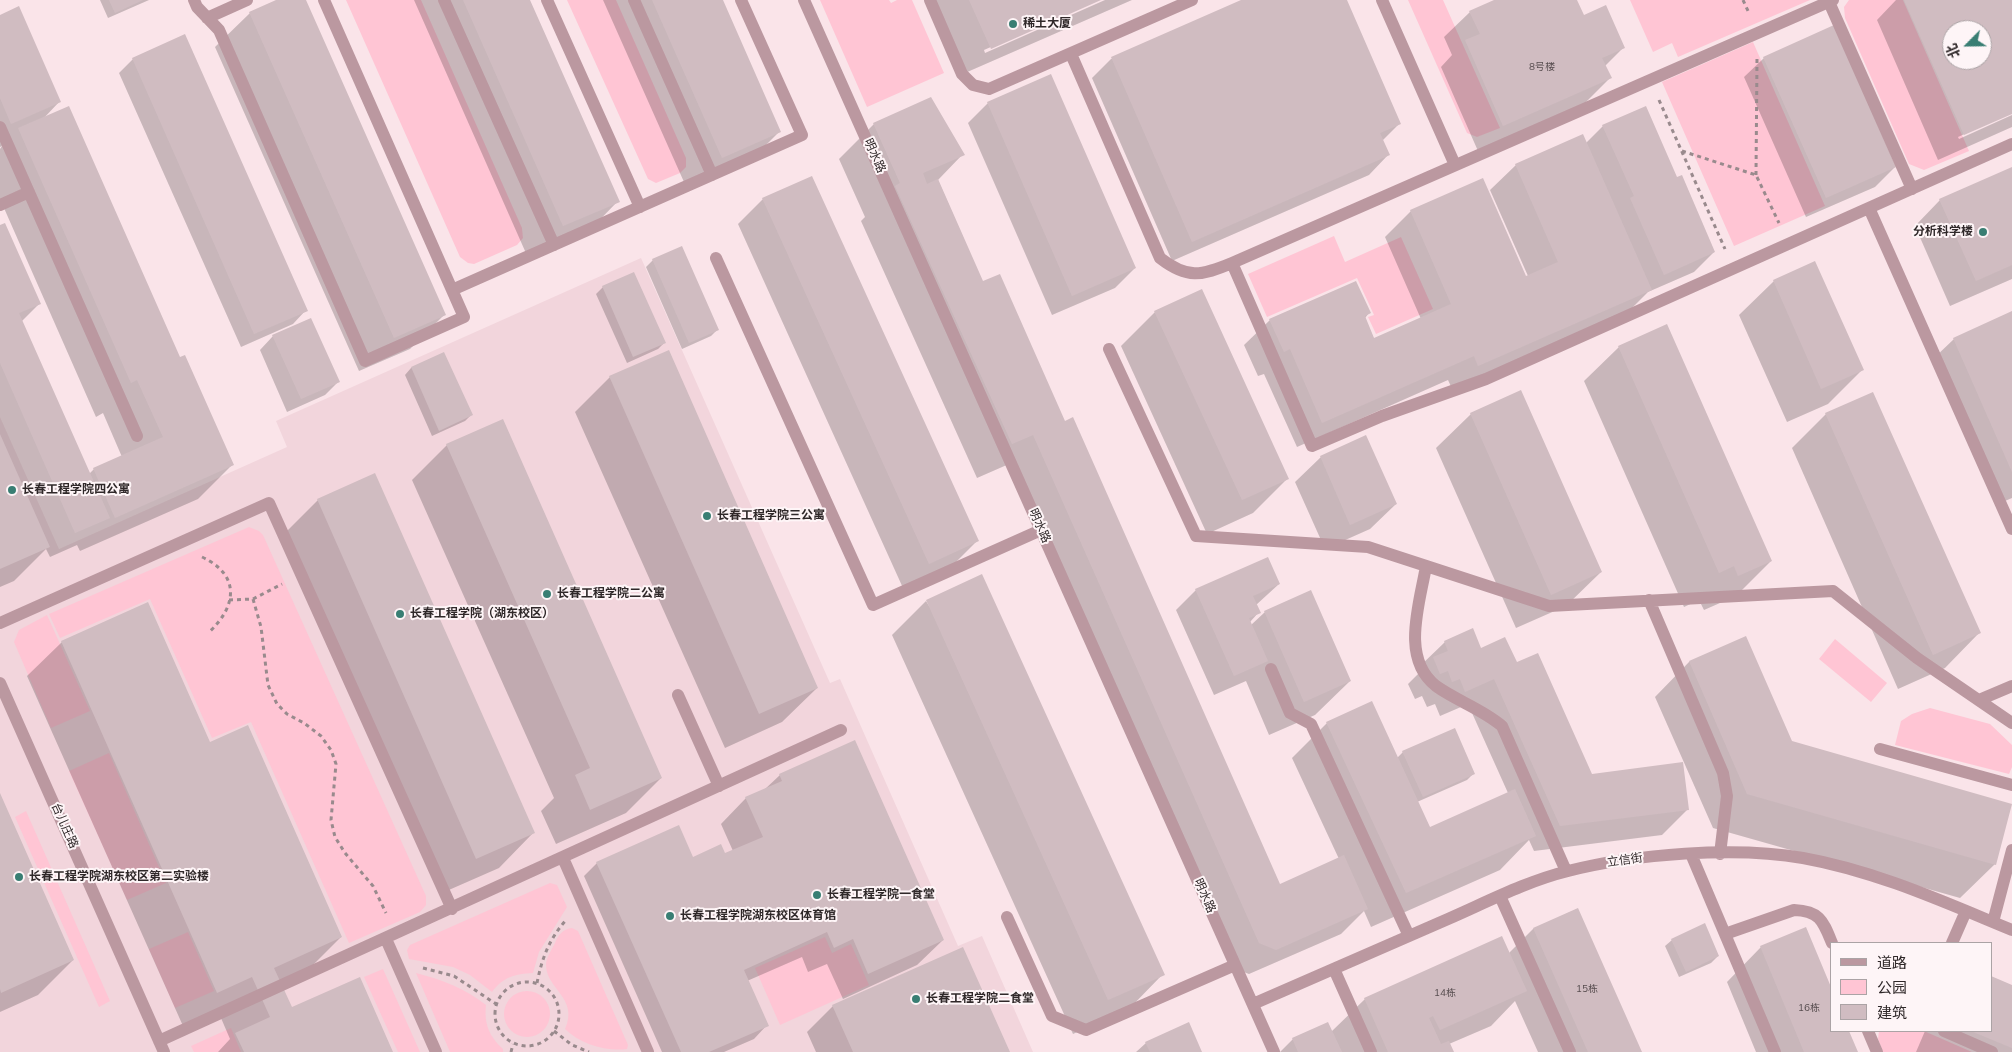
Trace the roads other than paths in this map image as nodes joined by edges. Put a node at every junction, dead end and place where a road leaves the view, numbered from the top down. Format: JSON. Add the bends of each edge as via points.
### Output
{"nodes":[{"id":1,"x":194,"y":0,"type":"edge"},
{"id":2,"x":247,"y":0,"type":"edge"},
{"id":3,"x":324,"y":0,"type":"edge"},
{"id":4,"x":444,"y":0,"type":"edge"},
{"id":5,"x":547,"y":0,"type":"edge"},
{"id":6,"x":634,"y":0,"type":"edge"},
{"id":7,"x":741,"y":0,"type":"edge"},
{"id":8,"x":804,"y":0,"type":"edge"},
{"id":9,"x":930,"y":0,"type":"edge"},
{"id":10,"x":1192,"y":0,"type":"edge"},
{"id":11,"x":1382,"y":0,"type":"edge"},
{"id":12,"x":1831,"y":1,"type":"edge"},
{"id":13,"x":207,"y":18,"type":"junction"},
{"id":14,"x":1071,"y":54,"type":"junction"},
{"id":15,"x":0,"y":127,"type":"edge"},
{"id":16,"x":2012,"y":144,"type":"edge"},
{"id":17,"x":1455,"y":165,"type":"junction"},
{"id":18,"x":712,"y":175,"type":"junction"},
{"id":19,"x":1912,"y":189,"type":"junction"},
{"id":20,"x":29,"y":192,"type":"junction"},
{"id":21,"x":0,"y":205,"type":"edge"},
{"id":22,"x":640,"y":207,"type":"junction"},
{"id":23,"x":1869,"y":208,"type":"junction"},
{"id":24,"x":554,"y":245,"type":"junction"},
{"id":25,"x":716,"y":258,"type":"dead end"},
{"id":26,"x":1232,"y":263,"type":"junction"},
{"id":27,"x":452,"y":290,"type":"junction"},
{"id":28,"x":1109,"y":349,"type":"dead end"},
{"id":29,"x":137,"y":436,"type":"dead end"},
{"id":30,"x":2012,"y":529,"type":"edge"},
{"id":31,"x":1041,"y":530,"type":"junction"},
{"id":32,"x":1426,"y":566,"type":"junction"},
{"id":33,"x":1649,"y":600,"type":"junction"},
{"id":34,"x":0,"y":623,"type":"edge"},
{"id":35,"x":1270,"y":669,"type":"dead end"},
{"id":36,"x":0,"y":683,"type":"edge"},
{"id":37,"x":2012,"y":686,"type":"edge"},
{"id":38,"x":678,"y":695,"type":"dead end"},
{"id":39,"x":1979,"y":700,"type":"junction"},
{"id":40,"x":2012,"y":723,"type":"edge"},
{"id":41,"x":841,"y":730,"type":"dead end"},
{"id":42,"x":1880,"y":749,"type":"dead end"},
{"id":43,"x":2012,"y":785,"type":"edge"},
{"id":44,"x":719,"y":786,"type":"junction"},
{"id":45,"x":2012,"y":850,"type":"edge"},
{"id":46,"x":1691,"y":854,"type":"junction"},
{"id":47,"x":1720,"y":854,"type":"junction"},
{"id":48,"x":563,"y":858,"type":"junction"},
{"id":49,"x":1566,"y":871,"type":"junction"},
{"id":50,"x":1500,"y":896,"type":"junction"},
{"id":51,"x":452,"y":909,"type":"junction"},
{"id":52,"x":1966,"y":911,"type":"junction"},
{"id":53,"x":1007,"y":918,"type":"dead end"},
{"id":54,"x":1993,"y":922,"type":"junction"},
{"id":55,"x":2012,"y":930,"type":"edge"},
{"id":56,"x":1725,"y":934,"type":"junction"},
{"id":57,"x":1409,"y":936,"type":"junction"},
{"id":58,"x":390,"y":937,"type":"junction"},
{"id":59,"x":1832,"y":942,"type":"edge"},
{"id":60,"x":1952,"y":942,"type":"edge"},
{"id":61,"x":1235,"y":965,"type":"junction"},
{"id":62,"x":1334,"y":969,"type":"junction"},
{"id":63,"x":1253,"y":1004,"type":"junction"},
{"id":64,"x":1868,"y":1032,"type":"edge"},
{"id":65,"x":1946,"y":1032,"type":"edge"},
{"id":66,"x":162,"y":1047,"type":"edge"},
{"id":67,"x":436,"y":1052,"type":"edge"},
{"id":68,"x":648,"y":1052,"type":"edge"},
{"id":69,"x":1274,"y":1052,"type":"edge"},
{"id":70,"x":1371,"y":1052,"type":"edge"},
{"id":71,"x":1570,"y":1052,"type":"edge"},
{"id":72,"x":1775,"y":1052,"type":"edge"},
{"id":73,"x":1876,"y":1052,"type":"edge"},
{"id":74,"x":1992,"y":1052,"type":"edge"}],
"edges":[{"from":1,"to":13,"type":"street"},
{"from":2,"to":13,"type":"street"},
{"from":3,"to":27,"type":"street"},
{"from":4,"to":24,"type":"street"},
{"from":5,"to":22,"type":"street"},
{"from":6,"to":18,"type":"street"},
{"from":7,"to":18,"type":"street","via":[[802,135]]},
{"from":8,"to":31,"type":"street","name":"明水路"},
{"from":9,"to":14,"type":"street","via":[[962,74],[973,85],[989,89]]},
{"from":10,"to":14,"type":"street"},
{"from":11,"to":17,"type":"street"},
{"from":12,"to":17,"type":"street"},
{"from":12,"to":19,"type":"street"},
{"from":13,"to":27,"type":"street","via":[[219,30],[366,361],[464,317]]},
{"from":14,"to":26,"type":"street","via":[[1160,258],[1176,270],[1195,274]]},
{"from":15,"to":20,"type":"street"},
{"from":16,"to":19,"type":"street"},
{"from":17,"to":26,"type":"street"},
{"from":18,"to":22,"type":"street"},
{"from":19,"to":23,"type":"street"},
{"from":20,"to":21,"type":"street"},
{"from":20,"to":29,"type":"street"},
{"from":22,"to":24,"type":"street"},
{"from":23,"to":26,"type":"street","via":[[1486,378],[1312,446]]},
{"from":23,"to":30,"type":"street"},
{"from":24,"to":27,"type":"street"},
{"from":25,"to":31,"type":"street","via":[[873,604]]},
{"from":28,"to":32,"type":"street","via":[[1196,536],[1368,547]]},
{"from":31,"to":61,"type":"street","name":"明水路"},
{"from":32,"to":33,"type":"street","via":[[1549,606]]},
{"from":32,"to":49,"type":"street","via":[[1415,633],[1415,649],[1424,670],[1435,685],[1489,715],[1502,726]]},
{"from":33,"to":39,"type":"street","via":[[1833,591],[1917,658]]},
{"from":33,"to":47,"type":"street","via":[[1723,773],[1727,796]]},
{"from":34,"to":51,"type":"street","via":[[269,503]]},
{"from":35,"to":57,"type":"street","via":[[1290,713],[1311,724]]},
{"from":36,"to":66,"type":"street","name":"台儿庄路"},
{"from":37,"to":39,"type":"street"},
{"from":38,"to":44,"type":"street"},
{"from":39,"to":40,"type":"street"},
{"from":41,"to":44,"type":"street"},
{"from":42,"to":43,"type":"street"},
{"from":44,"to":48,"type":"street"},
{"from":45,"to":54,"type":"street"},
{"from":46,"to":47,"type":"street","name":"立信街"},
{"from":46,"to":49,"type":"street","name":"立信街","via":[[1627,860]]},
{"from":46,"to":56,"type":"street"},
{"from":47,"to":52,"type":"street","name":"立信街","via":[[1802,858],[1853,869],[1917,890]]},
{"from":48,"to":51,"type":"street"},
{"from":48,"to":68,"type":"street"},
{"from":49,"to":50,"type":"street","name":"立信街"},
{"from":50,"to":57,"type":"street","name":"立信街"},
{"from":50,"to":71,"type":"street"},
{"from":51,"to":58,"type":"street"},
{"from":52,"to":54,"type":"street","name":"立信街"},
{"from":52,"to":60,"type":"street"},
{"from":53,"to":61,"type":"street","via":[[1052,1016],[1086,1030]]},
{"from":54,"to":55,"type":"street","name":"立信街"},
{"from":56,"to":59,"type":"street","via":[[1794,910],[1806,910],[1816,914],[1824,924]]},
{"from":56,"to":72,"type":"street"},
{"from":57,"to":62,"type":"street","name":"立信街"},
{"from":58,"to":66,"type":"street"},
{"from":58,"to":67,"type":"street","via":[[396,963]]},
{"from":61,"to":63,"type":"street","name":"明水路"},
{"from":62,"to":63,"type":"street","name":"立信街"},
{"from":62,"to":70,"type":"street"},
{"from":63,"to":69,"type":"street","name":"明水路"},
{"from":64,"to":73,"type":"street"},
{"from":65,"to":74,"type":"street"}]}
